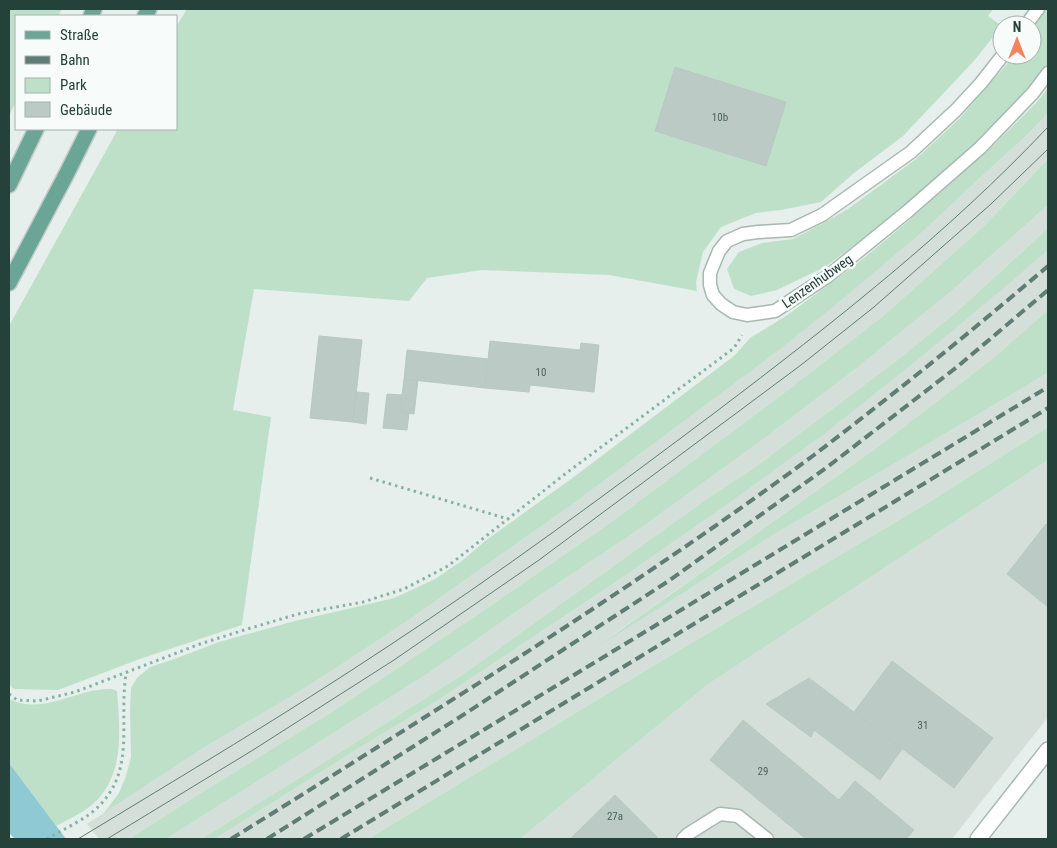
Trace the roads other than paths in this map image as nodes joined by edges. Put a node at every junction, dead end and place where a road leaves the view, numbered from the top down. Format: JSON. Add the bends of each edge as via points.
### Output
{"nodes":[{"id":1,"x":995,"y":65,"type":"edge"},
{"id":2,"x":1048,"y":72,"type":"edge"},
{"id":3,"x":36,"y":130,"type":"edge"},
{"id":4,"x":88,"y":130,"type":"edge"},
{"id":5,"x":9,"y":185,"type":"edge"},
{"id":6,"x":9,"y":283,"type":"edge"},
{"id":7,"x":1048,"y":750,"type":"edge"},
{"id":8,"x":682,"y":839,"type":"edge"},
{"id":9,"x":767,"y":839,"type":"edge"},
{"id":10,"x":978,"y":839,"type":"edge"}],
"edges":[{"from":1,"to":2,"type":"lane","name":"Lenzenhubweg","via":[[956,110],[911,152],[822,215],[791,230],[743,234],[727,241],[710,273],[713,295],[720,304],[733,312],[747,315],[776,311],[828,276],[980,148],[1033,93]]},
{"from":3,"to":5,"type":"main road"},
{"from":4,"to":6,"type":"main road"},
{"from":7,"to":10,"type":"street"},
{"from":8,"to":9,"type":"lane","via":[[720,814],[738,816]]}]}
